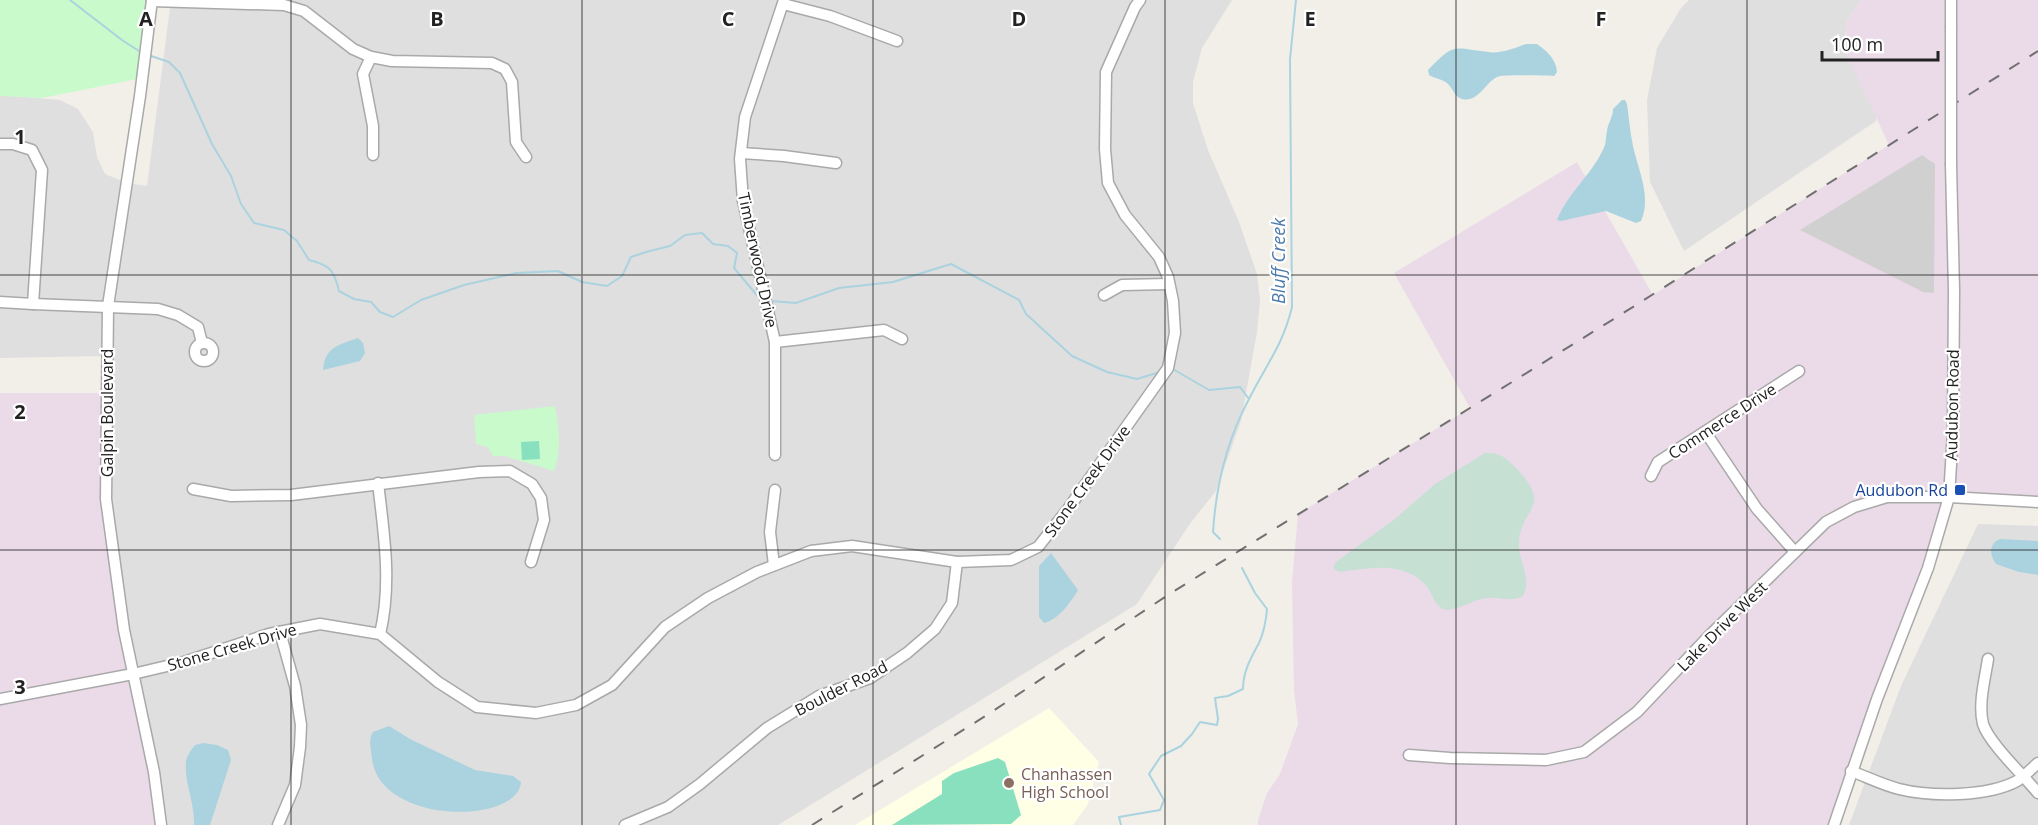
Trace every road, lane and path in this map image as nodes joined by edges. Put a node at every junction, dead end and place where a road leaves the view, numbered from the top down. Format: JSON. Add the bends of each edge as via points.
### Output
{"nodes":[{"id":1,"x":152,"y":0,"type":"edge"},
{"id":2,"x":1140,"y":0,"type":"edge"},
{"id":3,"x":1951,"y":0,"type":"edge"},
{"id":4,"x":783,"y":2,"type":"edge"},
{"id":5,"x":897,"y":41,"type":"dead end"},
{"id":6,"x":371,"y":57,"type":"junction"},
{"id":7,"x":0,"y":144,"type":"edge"},
{"id":8,"x":741,"y":153,"type":"junction"},
{"id":9,"x":373,"y":154,"type":"dead end"},
{"id":10,"x":526,"y":157,"type":"dead end"},
{"id":11,"x":836,"y":163,"type":"dead end"},
{"id":12,"x":1169,"y":284,"type":"junction"},
{"id":13,"x":1104,"y":296,"type":"dead end"},
{"id":14,"x":0,"y":302,"type":"edge"},
{"id":15,"x":33,"y":304,"type":"junction"},
{"id":16,"x":108,"y":306,"type":"junction"},
{"id":17,"x":902,"y":339,"type":"dead end"},
{"id":18,"x":775,"y":342,"type":"junction"},
{"id":19,"x":202,"y":343,"type":"dead end"},
{"id":20,"x":1799,"y":372,"type":"dead end"},
{"id":21,"x":1706,"y":433,"type":"junction"},
{"id":22,"x":775,"y":455,"type":"dead end"},
{"id":23,"x":1651,"y":476,"type":"dead end"},
{"id":24,"x":378,"y":483,"type":"junction"},
{"id":25,"x":193,"y":489,"type":"dead end"},
{"id":26,"x":775,"y":490,"type":"dead end"},
{"id":27,"x":1949,"y":497,"type":"junction"},
{"id":28,"x":2038,"y":502,"type":"edge"},
{"id":29,"x":1795,"y":552,"type":"junction"},
{"id":30,"x":531,"y":562,"type":"dead end"},
{"id":31,"x":957,"y":562,"type":"junction"},
{"id":32,"x":774,"y":565,"type":"junction"},
{"id":33,"x":280,"y":632,"type":"junction"},
{"id":34,"x":380,"y":634,"type":"junction"},
{"id":35,"x":1988,"y":659,"type":"dead end"},
{"id":36,"x":133,"y":674,"type":"junction"},
{"id":37,"x":0,"y":699,"type":"edge"},
{"id":38,"x":1409,"y":755,"type":"dead end"},
{"id":39,"x":2038,"y":763,"type":"edge"},
{"id":40,"x":1851,"y":771,"type":"junction"},
{"id":41,"x":2024,"y":776,"type":"junction"},
{"id":42,"x":2038,"y":793,"type":"edge"},
{"id":43,"x":161,"y":825,"type":"edge"},
{"id":44,"x":278,"y":825,"type":"edge"},
{"id":45,"x":625,"y":825,"type":"edge"},
{"id":46,"x":1834,"y":825,"type":"edge"}],
"edges":[{"from":1,"to":6,"type":"street","via":[[284,5],[304,11],[353,49]]},
{"from":1,"to":16,"type":"street","name":"Galpin Boulevard"},
{"from":2,"to":12,"type":"street","name":"Stone Creek Drive","via":[[1106,72],[1108,183],[1125,215],[1160,257]]},
{"from":3,"to":27,"type":"street","name":"Audubon Road","bridge":true,"via":[[1954,305]]},
{"from":4,"to":5,"type":"street"},
{"from":4,"to":8,"type":"street","name":"Timberwood Drive","via":[[745,117]]},
{"from":6,"to":9,"type":"street","via":[[363,74],[373,126]]},
{"from":6,"to":10,"type":"street","via":[[392,62],[492,63],[505,69],[512,82],[516,142]]},
{"from":7,"to":15,"type":"street","via":[[32,150],[42,170]]},
{"from":8,"to":11,"type":"street"},
{"from":8,"to":18,"type":"street","name":"Timberwood Drive","via":[[743,201]]},
{"from":12,"to":13,"type":"street","via":[[1122,285]]},
{"from":12,"to":31,"type":"street","name":"Stone Creek Drive","via":[[1175,333],[1168,368],[1068,509],[1038,547],[1011,560]]},
{"from":14,"to":15,"type":"street"},
{"from":15,"to":16,"type":"street"},
{"from":16,"to":19,"type":"street","via":[[158,309],[178,315],[198,327]]},
{"from":16,"to":36,"type":"street","name":"Galpin Boulevard","via":[[106,499]]},
{"from":17,"to":18,"type":"street","via":[[884,330]]},
{"from":18,"to":22,"type":"street","name":"Timberwood Drive"},
{"from":20,"to":21,"type":"street","name":"Commerce Drive"},
{"from":21,"to":23,"type":"street","name":"Commerce Drive","via":[[1658,462]]},
{"from":21,"to":29,"type":"street","via":[[1757,509]]},
{"from":24,"to":25,"type":"street","via":[[291,495],[231,496]]},
{"from":24,"to":30,"type":"street","via":[[510,471],[532,484],[541,498],[544,520]]},
{"from":24,"to":34,"type":"street","via":[[387,582]]},
{"from":26,"to":32,"type":"street","via":[[770,532]]},
{"from":27,"to":28,"type":"street","name":"Lake Drive West"},
{"from":27,"to":29,"type":"street","name":"Lake Drive West","via":[[1887,497],[1854,507],[1826,522]]},
{"from":27,"to":40,"type":"street","name":"Audubon Road","via":[[1928,568]]},
{"from":29,"to":38,"type":"street","name":"Lake Drive West","via":[[1637,712],[1584,752],[1546,760]]},
{"from":31,"to":32,"type":"street","name":"Stone Creek Drive","via":[[852,546],[811,551]]},
{"from":31,"to":45,"type":"street","name":"Boulder Road","via":[[952,603],[935,629],[907,653],[870,678],[819,696],[767,728],[668,807]]},
{"from":32,"to":34,"type":"street","name":"Stone Creek Drive","via":[[708,598],[665,627],[612,685],[576,705],[536,713],[477,707],[438,682]]},
{"from":33,"to":34,"type":"street","name":"Stone Creek Drive","via":[[320,624]]},
{"from":33,"to":36,"type":"street","name":"Stone Creek Drive"},
{"from":33,"to":44,"type":"street","via":[[301,725],[295,785]]},
{"from":35,"to":41,"type":"street","via":[[1984,725]]},
{"from":36,"to":37,"type":"street","name":"Stone Creek Drive"},
{"from":36,"to":43,"type":"street","name":"Galpin Boulevard"},
{"from":39,"to":41,"type":"street"},
{"from":40,"to":41,"type":"street","via":[[1896,789],[1928,793],[1986,791]]},
{"from":40,"to":46,"type":"street","name":"Audubon Road"},
{"from":41,"to":42,"type":"street"}]}
